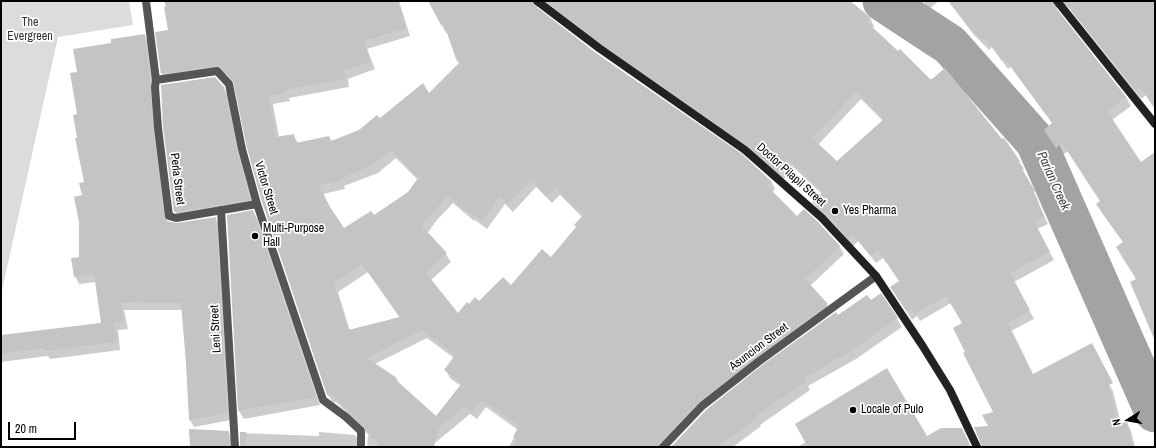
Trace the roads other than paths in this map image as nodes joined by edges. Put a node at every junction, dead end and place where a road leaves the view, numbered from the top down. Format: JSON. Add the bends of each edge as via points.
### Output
{"nodes":[{"id":1,"x":146,"y":1,"type":"edge"},
{"id":2,"x":537,"y":1,"type":"edge"},
{"id":3,"x":1057,"y":1,"type":"edge"},
{"id":4,"x":156,"y":80,"type":"junction"},
{"id":5,"x":1155,"y":124,"type":"edge"},
{"id":6,"x":257,"y":204,"type":"junction"},
{"id":7,"x":221,"y":210,"type":"junction"},
{"id":8,"x":876,"y":276,"type":"junction"},
{"id":9,"x":235,"y":447,"type":"edge"},
{"id":10,"x":361,"y":447,"type":"edge"},
{"id":11,"x":663,"y":447,"type":"edge"},
{"id":12,"x":977,"y":447,"type":"edge"}],
"edges":[{"from":1,"to":4,"type":"street"},
{"from":2,"to":8,"type":"street","name":"Doctor Pilapil Street","via":[[599,48],[745,150],[822,218]]},
{"from":3,"to":5,"type":"street"},
{"from":4,"to":6,"type":"street","name":"Victor Street","via":[[217,71],[229,84],[242,149]]},
{"from":4,"to":7,"type":"street","name":"Perla Street","via":[[158,128],[169,216],[176,218]]},
{"from":6,"to":7,"type":"street","name":"Perla Street"},
{"from":6,"to":10,"type":"street","name":"Victor Street","via":[[323,400],[361,431]]},
{"from":7,"to":9,"type":"street","name":"Leni Street"},
{"from":8,"to":11,"type":"street","name":"Asuncion Street","via":[[702,406]]},
{"from":8,"to":12,"type":"street","name":"Doctor Pilapil Street","via":[[950,390]]}]}
